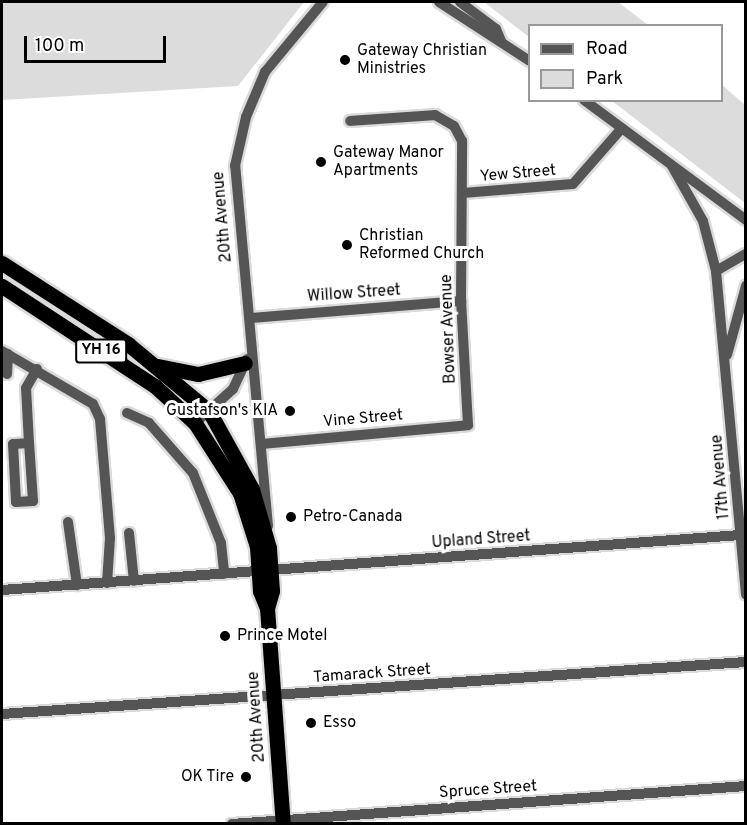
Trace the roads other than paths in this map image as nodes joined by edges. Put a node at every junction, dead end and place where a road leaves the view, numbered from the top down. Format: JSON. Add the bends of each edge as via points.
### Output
{"nodes":[{"id":1,"x":323,"y":2,"type":"edge"},
{"id":2,"x":439,"y":2,"type":"edge"},
{"id":3,"x":460,"y":2,"type":"edge"},
{"id":4,"x":501,"y":41,"type":"junction"},
{"id":5,"x":528,"y":60,"type":"edge"},
{"id":6,"x":587,"y":102,"type":"edge"},
{"id":7,"x":350,"y":121,"type":"dead end"},
{"id":8,"x":622,"y":128,"type":"junction"},
{"id":9,"x":672,"y":166,"type":"junction"},
{"id":10,"x":463,"y":194,"type":"junction"},
{"id":11,"x":746,"y":220,"type":"edge"},
{"id":12,"x":746,"y":254,"type":"edge"},
{"id":13,"x":2,"y":263,"type":"edge"},
{"id":14,"x":716,"y":271,"type":"junction"},
{"id":15,"x":2,"y":286,"type":"edge"},
{"id":16,"x":746,"y":286,"type":"edge"},
{"id":17,"x":461,"y":302,"type":"junction"},
{"id":18,"x":250,"y":318,"type":"junction"},
{"id":19,"x":252,"y":347,"type":"junction"},
{"id":20,"x":5,"y":353,"type":"edge"},
{"id":21,"x":727,"y":358,"type":"junction"},
{"id":22,"x":245,"y":363,"type":"junction"},
{"id":23,"x":157,"y":366,"type":"junction"},
{"id":24,"x":37,"y":369,"type":"junction"},
{"id":25,"x":7,"y":374,"type":"dead end"},
{"id":26,"x":209,"y":411,"type":"junction"},
{"id":27,"x":127,"y":413,"type":"dead end"},
{"id":28,"x":195,"y":423,"type":"junction"},
{"id":29,"x":468,"y":425,"type":"joint"},
{"id":30,"x":29,"y":443,"type":"junction"},
{"id":31,"x":261,"y":444,"type":"junction"},
{"id":32,"x":68,"y":522,"type":"dead end"},
{"id":33,"x":129,"y":533,"type":"dead end"},
{"id":34,"x":741,"y":535,"type":"junction"},
{"id":35,"x":269,"y":548,"type":"junction"},
{"id":36,"x":264,"y":572,"type":"junction"},
{"id":37,"x":224,"y":574,"type":"junction"},
{"id":38,"x":134,"y":581,"type":"junction"},
{"id":39,"x":107,"y":583,"type":"junction"},
{"id":40,"x":77,"y":585,"type":"junction"},
{"id":41,"x":2,"y":590,"type":"edge"},
{"id":42,"x":746,"y":595,"type":"edge"},
{"id":43,"x":746,"y":662,"type":"edge"},
{"id":44,"x":273,"y":697,"type":"junction"},
{"id":45,"x":2,"y":714,"type":"edge"},
{"id":46,"x":746,"y":786,"type":"edge"},
{"id":47,"x":283,"y":822,"type":"edge"},
{"id":48,"x":232,"y":824,"type":"edge"}],
"edges":[{"from":1,"to":18,"type":"street","name":"20th Avenue","via":[[265,72],[244,127],[235,166]]},
{"from":2,"to":4,"type":"street","via":[[487,38]]},
{"from":3,"to":4,"type":"street","via":[[496,29]]},
{"from":4,"to":5,"type":"street"},
{"from":6,"to":8,"type":"street"},
{"from":7,"to":10,"type":"street","name":"Bowser Avenue","via":[[435,115],[454,126],[462,141]]},
{"from":8,"to":9,"type":"street"},
{"from":8,"to":10,"type":"street","name":"Yew Street","via":[[573,184]]},
{"from":9,"to":11,"type":"street"},
{"from":9,"to":14,"type":"street","name":"17th Avenue","via":[[703,221]]},
{"from":10,"to":17,"type":"street","name":"Bowser Avenue"},
{"from":12,"to":14,"type":"street"},
{"from":13,"to":23,"type":"highway","number":"YH 16"},
{"from":14,"to":21,"type":"street","name":"17th Avenue"},
{"from":15,"to":28,"type":"highway","number":"YH 16","via":[[155,386]]},
{"from":16,"to":21,"type":"street","name":"17th Avenue"},
{"from":17,"to":18,"type":"street","name":"Willow Street"},
{"from":17,"to":29,"type":"street","name":"Bowser Avenue"},
{"from":18,"to":19,"type":"street","name":"20th Avenue"},
{"from":19,"to":22,"type":"street","name":"20th Avenue"},
{"from":19,"to":31,"type":"street","name":"20th Avenue"},
{"from":20,"to":24,"type":"street"},
{"from":20,"to":25,"type":"street"},
{"from":21,"to":34,"type":"street","name":"17th Avenue"},
{"from":22,"to":23,"type":"highway","via":[[198,375]]},
{"from":22,"to":26,"type":"street","name":"20th Avenue","via":[[233,388]]},
{"from":23,"to":26,"type":"highway","number":"YH 16"},
{"from":24,"to":30,"type":"street","via":[[26,388]]},
{"from":24,"to":39,"type":"street","via":[[93,404],[100,418],[109,527]]},
{"from":26,"to":28,"type":"street","name":"20th Avenue"},
{"from":26,"to":35,"type":"highway","number":"YH 16","via":[[252,489]]},
{"from":27,"to":37,"type":"street","via":[[149,423],[193,473],[219,534]]},
{"from":28,"to":36,"type":"highway","number":"YH 16","via":[[240,493]]},
{"from":29,"to":31,"type":"street","name":"Vine Street"},
{"from":30,"to":30,"type":"street","via":[[13,444],[16,502],[33,501]]},
{"from":31,"to":35,"type":"street","name":"20th Avenue"},
{"from":32,"to":40,"type":"street"},
{"from":33,"to":38,"type":"street"},
{"from":34,"to":36,"type":"street","name":"Upland Street"},
{"from":34,"to":42,"type":"street","name":"17th Avenue"},
{"from":35,"to":36,"type":"highway","name":"20th Avenue","number":"YH 16"},
{"from":36,"to":37,"type":"street","name":"Upland Street"},
{"from":36,"to":44,"type":"highway","name":"20th Avenue","number":"YH 16"},
{"from":37,"to":38,"type":"street","name":"Upland Street"},
{"from":38,"to":39,"type":"street","name":"Upland Street"},
{"from":39,"to":40,"type":"street","name":"Upland Street"},
{"from":40,"to":41,"type":"street","name":"Upland Street"},
{"from":43,"to":44,"type":"street","name":"Tamarack Street"},
{"from":44,"to":45,"type":"street","name":"Tamarack Street"},
{"from":44,"to":47,"type":"highway","name":"20th Avenue","number":"YH 16"},
{"from":46,"to":47,"type":"street","name":"Spruce Street"},
{"from":47,"to":48,"type":"street","name":"Spruce Street"}]}
